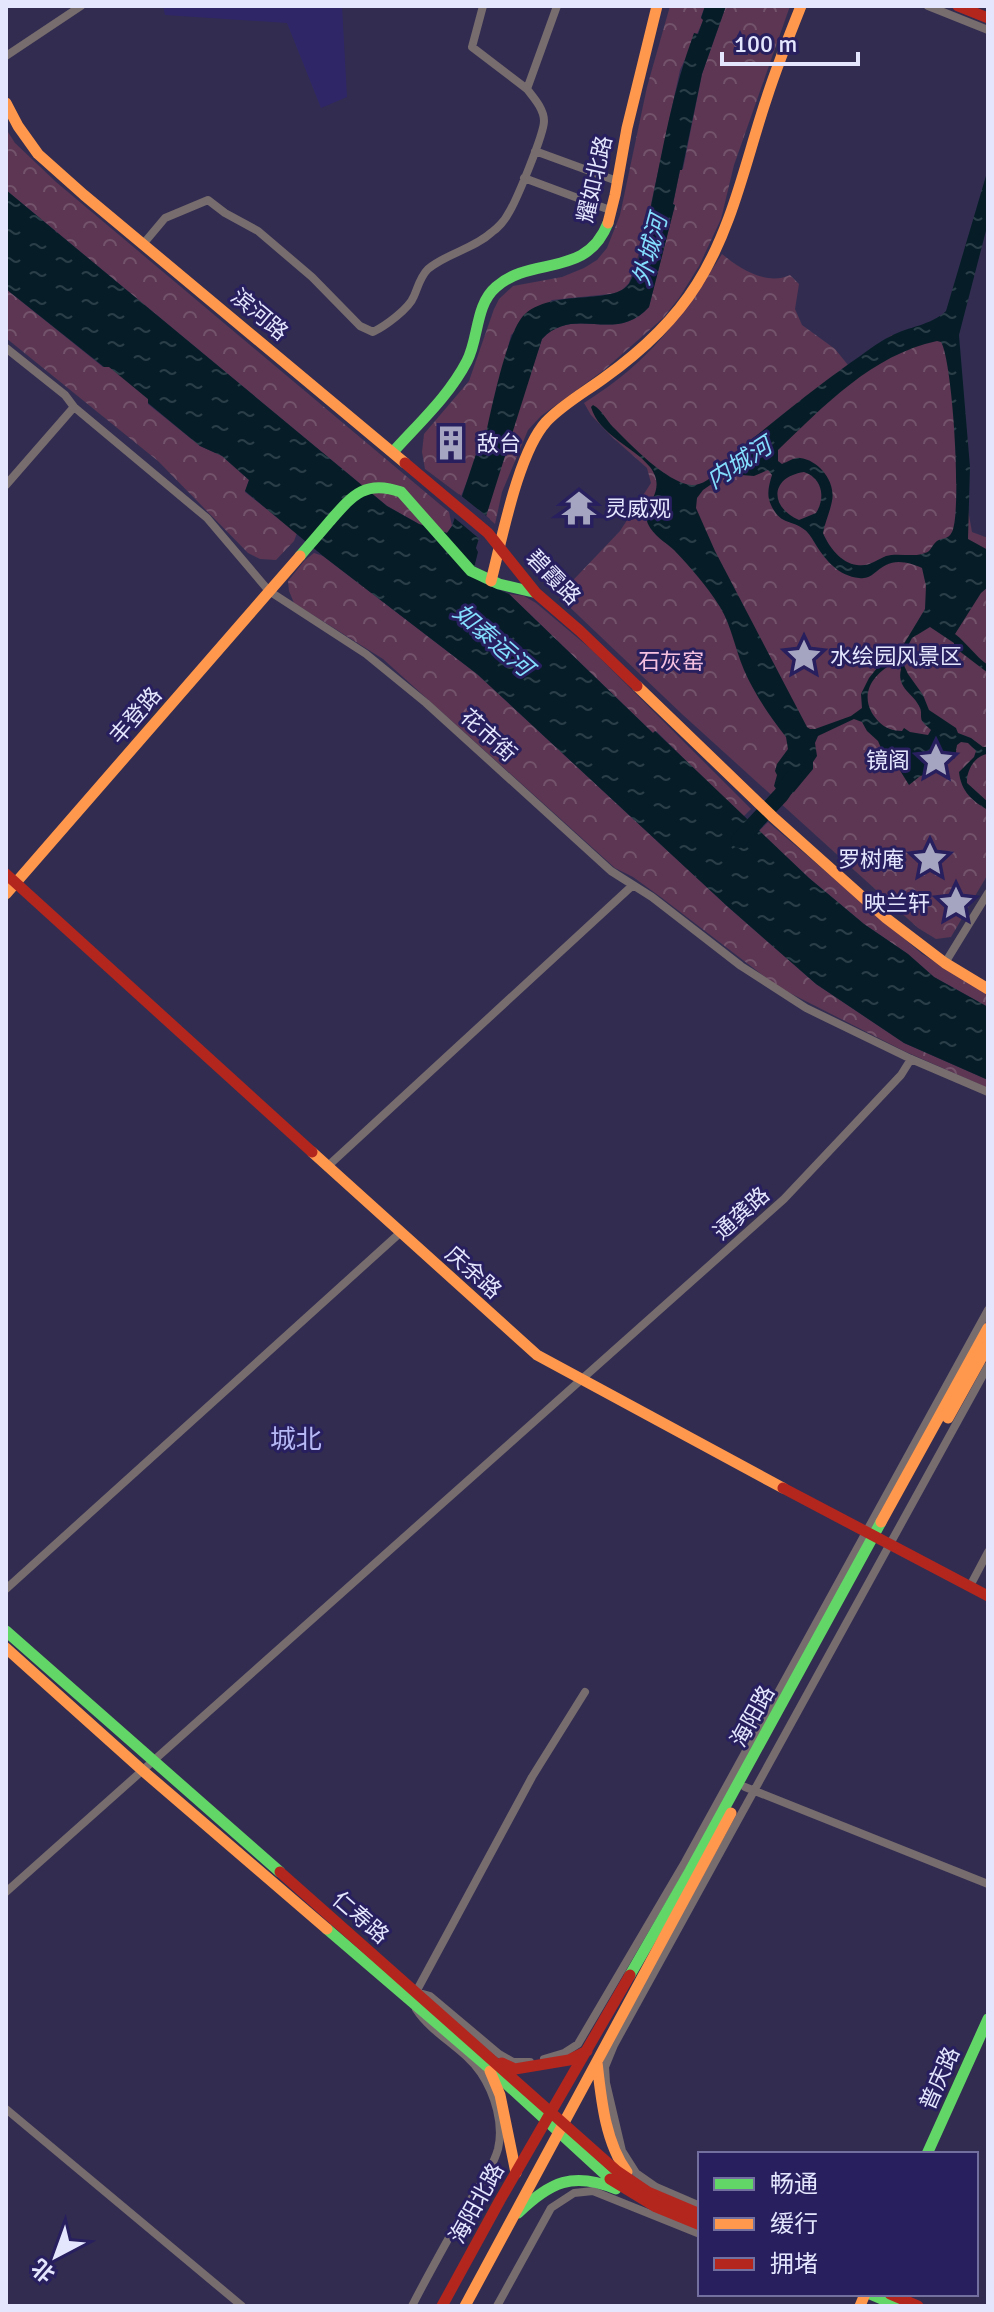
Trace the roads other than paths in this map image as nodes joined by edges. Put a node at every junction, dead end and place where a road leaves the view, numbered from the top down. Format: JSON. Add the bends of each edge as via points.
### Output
{"nodes":[{"id":1,"x":81,"y":6,"type":"edge"},
{"id":2,"x":483,"y":6,"type":"edge"},
{"id":3,"x":557,"y":6,"type":"edge"},
{"id":4,"x":657,"y":6,"type":"edge"},
{"id":5,"x":801,"y":6,"type":"edge"},
{"id":6,"x":928,"y":6,"type":"edge"},
{"id":7,"x":958,"y":6,"type":"edge"},
{"id":8,"x":988,"y":18,"type":"edge"},
{"id":9,"x":988,"y":30,"type":"edge"},
{"id":10,"x":6,"y":56,"type":"edge"},
{"id":11,"x":527,"y":89,"type":"junction"},
{"id":12,"x":6,"y":103,"type":"edge"},
{"id":13,"x":535,"y":151,"type":"junction"},
{"id":14,"x":524,"y":178,"type":"junction"},
{"id":15,"x":617,"y":181,"type":"junction"},
{"id":16,"x":610,"y":210,"type":"junction"},
{"id":17,"x":144,"y":243,"type":"junction"},
{"id":18,"x":6,"y":348,"type":"edge"},
{"id":19,"x":74,"y":407,"type":"junction"},
{"id":20,"x":393,"y":452,"type":"junction"},
{"id":21,"x":6,"y":485,"type":"edge"},
{"id":22,"x":501,"y":547,"type":"junction"},
{"id":23,"x":487,"y":579,"type":"junction"},
{"id":24,"x":269,"y":591,"type":"junction"},
{"id":25,"x":536,"y":593,"type":"junction"},
{"id":26,"x":11,"y":879,"type":"edge"},
{"id":27,"x":633,"y":885,"type":"junction"},
{"id":28,"x":988,"y":893,"type":"edge"},
{"id":29,"x":6,"y":894,"type":"edge"},
{"id":30,"x":945,"y":963,"type":"junction"},
{"id":31,"x":988,"y":989,"type":"edge"},
{"id":32,"x":911,"y":1059,"type":"junction"},
{"id":33,"x":988,"y":1092,"type":"edge"},
{"id":34,"x":329,"y":1165,"type":"junction"},
{"id":35,"x":401,"y":1232,"type":"junction"},
{"id":36,"x":988,"y":1310,"type":"edge"},
{"id":37,"x":985,"y":1335,"type":"edge"},
{"id":38,"x":988,"y":1366,"type":"edge"},
{"id":39,"x":582,"y":1381,"type":"junction"},
{"id":40,"x":878,"y":1537,"type":"junction"},
{"id":41,"x":988,"y":1552,"type":"edge"},
{"id":42,"x":970,"y":1586,"type":"junction"},
{"id":43,"x":6,"y":1589,"type":"edge"},
{"id":44,"x":988,"y":1596,"type":"edge"},
{"id":45,"x":6,"y":1631,"type":"edge"},
{"id":46,"x":6,"y":1648,"type":"edge"},
{"id":47,"x":585,"y":1692,"type":"dead end"},
{"id":48,"x":152,"y":1761,"type":"junction"},
{"id":49,"x":142,"y":1770,"type":"junction"},
{"id":50,"x":749,"y":1790,"type":"junction"},
{"id":51,"x":988,"y":1884,"type":"edge"},
{"id":52,"x":6,"y":1892,"type":"edge"},
{"id":53,"x":413,"y":1996,"type":"junction"},
{"id":54,"x":988,"y":2019,"type":"edge"},
{"id":55,"x":587,"y":2051,"type":"junction"},
{"id":56,"x":597,"y":2062,"type":"junction"},
{"id":57,"x":491,"y":2064,"type":"junction"},
{"id":58,"x":6,"y":2109,"type":"edge"},
{"id":59,"x":548,"y":2116,"type":"junction"},
{"id":60,"x":562,"y":2128,"type":"junction"},
{"id":61,"x":928,"y":2152,"type":"edge"},
{"id":62,"x":516,"y":2173,"type":"junction"},
{"id":63,"x":648,"y":2192,"type":"junction"},
{"id":64,"x":698,"y":2205,"type":"edge"},
{"id":65,"x":656,"y":2207,"type":"junction"},
{"id":66,"x":698,"y":2213,"type":"edge"},
{"id":67,"x":512,"y":2219,"type":"junction"},
{"id":68,"x":698,"y":2224,"type":"edge"},
{"id":69,"x":698,"y":2233,"type":"edge"},
{"id":70,"x":872,"y":2296,"type":"edge"},
{"id":71,"x":895,"y":2296,"type":"edge"},
{"id":72,"x":242,"y":2306,"type":"edge"},
{"id":73,"x":412,"y":2306,"type":"edge"},
{"id":74,"x":442,"y":2306,"type":"edge"},
{"id":75,"x":465,"y":2306,"type":"edge"},
{"id":76,"x":497,"y":2306,"type":"edge"},
{"id":77,"x":898,"y":2306,"type":"edge"},
{"id":78,"x":918,"y":2306,"type":"edge"}],
"edges":[{"from":1,"to":10,"type":"street"},
{"from":2,"to":11,"type":"street","via":[[472,47]]},
{"from":3,"to":11,"type":"street"},
{"from":4,"to":15,"type":"street","name":"耀如北路"},
{"from":5,"to":22,"type":"street","name":"碧霞路","via":[[728,222],[698,283],[645,345],[545,423],[518,479]]},
{"from":6,"to":9,"type":"street"},
{"from":7,"to":8,"type":"street"},
{"from":11,"to":13,"type":"street","via":[[544,121]]},
{"from":12,"to":17,"type":"street","name":"滨河路","via":[[38,154]]},
{"from":13,"to":14,"type":"street"},
{"from":13,"to":15,"type":"street"},
{"from":14,"to":16,"type":"street"},
{"from":14,"to":17,"type":"street","via":[[509,213],[492,233],[426,271],[414,299],[373,332],[360,326],[258,231],[208,200],[165,218]]},
{"from":15,"to":16,"type":"street","name":"耀如北路"},
{"from":16,"to":20,"type":"street","name":"耀如北路","via":[[601,237],[581,258],[518,273],[491,291],[472,351],[457,378]]},
{"from":17,"to":20,"type":"street","name":"滨河路"},
{"from":18,"to":19,"type":"street","name":"花市街"},
{"from":19,"to":21,"type":"street"},
{"from":19,"to":24,"type":"street","name":"花市街","via":[[207,518]]},
{"from":20,"to":22,"type":"street","name":"滨河路"},
{"from":22,"to":23,"type":"street"},
{"from":22,"to":25,"type":"street","name":"碧霞路"},
{"from":23,"to":24,"type":"street","name":"丰登路","via":[[471,571],[401,492],[376,486],[351,497]]},
{"from":23,"to":25,"type":"street"},
{"from":24,"to":26,"type":"street","name":"丰登路"},
{"from":24,"to":27,"type":"street","name":"花市街","via":[[366,654]]},
{"from":25,"to":30,"type":"street","name":"碧霞路","via":[[773,817]]},
{"from":26,"to":29,"type":"street","name":"丰登路"},
{"from":26,"to":34,"type":"street","name":"庆余路"},
{"from":27,"to":32,"type":"street","name":"花市街","via":[[780,993]]},
{"from":27,"to":34,"type":"street"},
{"from":28,"to":30,"type":"street"},
{"from":30,"to":31,"type":"street","name":"碧霞路"},
{"from":32,"to":33,"type":"street","name":"花市街"},
{"from":32,"to":39,"type":"street","name":"通龚路","via":[[784,1199]]},
{"from":34,"to":35,"type":"street","name":"庆余路"},
{"from":35,"to":39,"type":"street","name":"庆余路","via":[[525,1346]]},
{"from":35,"to":43,"type":"street"},
{"from":36,"to":37,"type":"street"},
{"from":37,"to":40,"type":"street","name":"海阳路"},
{"from":38,"to":40,"type":"street"},
{"from":39,"to":40,"type":"street","name":"庆余路"},
{"from":39,"to":48,"type":"street","name":"通龚路"},
{"from":40,"to":42,"type":"street","name":"庆余路"},
{"from":40,"to":50,"type":"street","name":"海阳路"},
{"from":40,"to":53,"type":"street","via":[[578,2044],[545,2059],[513,2062],[430,1996]]},
{"from":40,"to":55,"type":"street","name":"海阳路"},
{"from":41,"to":42,"type":"street"},
{"from":42,"to":44,"type":"street","name":"庆余路"},
{"from":45,"to":48,"type":"street","name":"仁寿路"},
{"from":46,"to":49,"type":"street","name":"仁寿路"},
{"from":47,"to":53,"type":"street","via":[[532,1777]]},
{"from":48,"to":49,"type":"street","name":"通龚路"},
{"from":48,"to":53,"type":"street","name":"仁寿路"},
{"from":49,"to":52,"type":"street","name":"通龚路"},
{"from":49,"to":53,"type":"street","name":"仁寿路"},
{"from":50,"to":51,"type":"street"},
{"from":50,"to":56,"type":"street","name":"海阳路"},
{"from":50,"to":64,"type":"street","via":[[605,2067],[622,2151],[636,2173]]},
{"from":53,"to":57,"type":"street","name":"仁寿路"},
{"from":53,"to":73,"type":"street","via":[[423,2020],[479,2070],[497,2107],[499,2127],[490,2167]]},
{"from":54,"to":61,"type":"street","name":"普庆路"},
{"from":55,"to":57,"type":"street","via":[[569,2060],[515,2069]]},
{"from":55,"to":59,"type":"street","name":"海阳路"},
{"from":56,"to":60,"type":"street","name":"海阳路"},
{"from":56,"to":63,"type":"street","via":[[621,2167]]},
{"from":57,"to":59,"type":"street","name":"仁寿路"},
{"from":57,"to":62,"type":"street"},
{"from":58,"to":72,"type":"street"},
{"from":59,"to":60,"type":"street","name":"仁寿路"},
{"from":59,"to":62,"type":"street","name":"海阳北路"},
{"from":60,"to":63,"type":"street","name":"仁寿路"},
{"from":60,"to":65,"type":"street","name":"仁寿路","via":[[614,2183]]},
{"from":60,"to":67,"type":"street","name":"海阳北路"},
{"from":62,"to":74,"type":"street","name":"海阳北路"},
{"from":63,"to":66,"type":"street","name":"仁寿路"},
{"from":65,"to":67,"type":"street","via":[[587,2179],[569,2180],[540,2191]]},
{"from":65,"to":68,"type":"street","name":"仁寿路"},
{"from":67,"to":75,"type":"street","name":"海阳北路"},
{"from":69,"to":76,"type":"street","via":[[593,2191],[574,2193],[551,2208]]},
{"from":70,"to":77,"type":"street"},
{"from":71,"to":78,"type":"street"}]}
